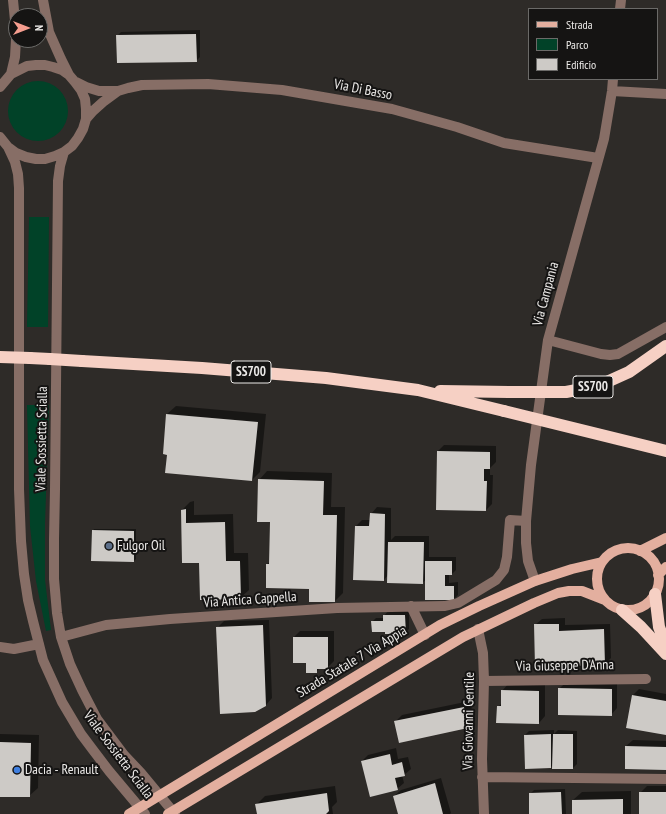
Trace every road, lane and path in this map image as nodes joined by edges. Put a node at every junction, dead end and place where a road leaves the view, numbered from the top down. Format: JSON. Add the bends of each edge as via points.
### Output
{"nodes":[{"id":1,"x":43,"y":0,"type":"edge"},
{"id":2,"x":15,"y":48,"type":"edge"},
{"id":3,"x":11,"y":74,"type":"junction"},
{"id":4,"x":72,"y":78,"type":"junction"},
{"id":5,"x":613,"y":80,"type":"edge"},
{"id":6,"x":0,"y":87,"type":"edge"},
{"id":7,"x":118,"y":91,"type":"junction"},
{"id":8,"x":612,"y":91,"type":"junction"},
{"id":9,"x":666,"y":94,"type":"edge"},
{"id":10,"x":86,"y":119,"type":"junction"},
{"id":11,"x":0,"y":137,"type":"edge"},
{"id":12,"x":8,"y":147,"type":"junction"},
{"id":13,"x":64,"y":152,"type":"junction"},
{"id":14,"x":598,"y":158,"type":"junction"},
{"id":15,"x":666,"y":327,"type":"edge"},
{"id":16,"x":548,"y":340,"type":"junction"},
{"id":17,"x":666,"y":346,"type":"edge"},
{"id":18,"x":0,"y":357,"type":"edge"},
{"id":19,"x":418,"y":390,"type":"junction"},
{"id":20,"x":666,"y":451,"type":"edge"},
{"id":21,"x":526,"y":521,"type":"junction"},
{"id":22,"x":666,"y":538,"type":"edge"},
{"id":23,"x":640,"y":551,"type":"junction"},
{"id":24,"x":602,"y":562,"type":"junction"},
{"id":25,"x":666,"y":567,"type":"edge"},
{"id":26,"x":658,"y":575,"type":"junction"},
{"id":27,"x":535,"y":581,"type":"junction"},
{"id":28,"x":655,"y":594,"type":"junction"},
{"id":29,"x":605,"y":600,"type":"junction"},
{"id":30,"x":410,"y":606,"type":"junction"},
{"id":31,"x":622,"y":610,"type":"junction"},
{"id":32,"x":478,"y":630,"type":"junction"},
{"id":33,"x":425,"y":635,"type":"junction"},
{"id":34,"x":61,"y":637,"type":"junction"},
{"id":35,"x":39,"y":644,"type":"junction"},
{"id":36,"x":666,"y":645,"type":"edge"},
{"id":37,"x":0,"y":647,"type":"edge"},
{"id":38,"x":666,"y":654,"type":"edge"},
{"id":39,"x":646,"y":679,"type":"dead end"},
{"id":40,"x":484,"y":681,"type":"junction"},
{"id":41,"x":482,"y":777,"type":"junction"},
{"id":42,"x":666,"y":779,"type":"edge"},
{"id":43,"x":159,"y":796,"type":"junction"},
{"id":44,"x":143,"y":811,"type":"edge"},
{"id":45,"x":172,"y":813,"type":"edge"},
{"id":46,"x":129,"y":814,"type":"edge"},
{"id":47,"x":484,"y":814,"type":"edge"}],
"edges":[{"from":1,"to":4,"type":"street","name":"Viale Sossietta Scialla","via":[[49,32]]},
{"from":2,"to":3,"type":"street"},
{"from":3,"to":4,"type":"street","via":[[27,66],[45,65],[62,70]]},
{"from":3,"to":6,"type":"street"},
{"from":4,"to":7,"type":"street","name":"Via Di Basso","via":[[86,87],[99,91]]},
{"from":4,"to":10,"type":"street","name":"Viale Sossietta Scialla","via":[[85,99]]},
{"from":5,"to":8,"type":"street","name":"Via Campania"},
{"from":7,"to":10,"type":"street","name":"Via Di Basso"},
{"from":7,"to":14,"type":"street","name":"Via Di Basso","via":[[142,85],[208,84],[282,90],[392,109],[504,143]]},
{"from":8,"to":9,"type":"street"},
{"from":8,"to":14,"type":"street","name":"Via Campania"},
{"from":10,"to":13,"type":"street","name":"Viale Sossietta Scialla","via":[[78,138]]},
{"from":11,"to":12,"type":"street","name":"Viale Sossietta Scialla"},
{"from":12,"to":13,"type":"street","name":"Viale Sossietta Scialla","via":[[16,153],[36,159],[50,158]]},
{"from":12,"to":35,"type":"street","name":"Viale Sossietta Scialla","via":[[15,162],[19,188],[21,541],[28,600]]},
{"from":13,"to":34,"type":"street","name":"Viale Sossietta Scialla","via":[[58,181],[54,539],[54,579]]},
{"from":14,"to":16,"type":"street","name":"Via Campania"},
{"from":15,"to":16,"type":"street","via":[[618,354],[610,355]]},
{"from":16,"to":21,"type":"street","name":"Via Campania"},
{"from":17,"to":19,"type":"highway","number":"SS700","bridge":true,"via":[[629,372],[598,386],[566,392]]},
{"from":18,"to":19,"type":"highway","number":"SS700","bridge":true,"via":[[202,368],[326,378]]},
{"from":19,"to":20,"type":"highway","number":"SS700","bridge":true},
{"from":21,"to":27,"type":"street","name":"Via Campania","via":[[528,561]]},
{"from":21,"to":30,"type":"street","via":[[510,520],[504,570],[496,580],[458,603],[445,606]]},
{"from":22,"to":23,"type":"main road"},
{"from":23,"to":24,"type":"main road","name":"Strada Statale 7 Via Appia","via":[[630,548],[619,549]]},
{"from":23,"to":26,"type":"main road","via":[[649,556]]},
{"from":24,"to":27,"type":"main road","name":"Strada Statale 7 Via Appia"},
{"from":24,"to":29,"type":"main road","via":[[597,581],[599,591]]},
{"from":25,"to":26,"type":"main road"},
{"from":26,"to":28,"type":"main road"},
{"from":27,"to":33,"type":"main road","name":"Strada Statale 7 Via Appia","via":[[440,625]]},
{"from":28,"to":31,"type":"main road","via":[[637,609]]},
{"from":28,"to":36,"type":"highway","via":[[659,627]]},
{"from":29,"to":31,"type":"main road"},
{"from":29,"to":32,"type":"main road","via":[[582,591],[558,593]]},
{"from":30,"to":33,"type":"street"},
{"from":30,"to":34,"type":"street","name":"Via Antica Cappella","via":[[170,619],[106,625]]},
{"from":31,"to":38,"type":"highway"},
{"from":32,"to":40,"type":"street","name":"Via Giovanni Gentile","via":[[483,653]]},
{"from":32,"to":45,"type":"main road"},
{"from":33,"to":43,"type":"main road","name":"Strada Statale 7 Via Appia"},
{"from":34,"to":43,"type":"street","name":"Viale Sossietta Scialla","via":[[70,664],[97,719]]},
{"from":35,"to":37,"type":"street","via":[[14,649]]},
{"from":35,"to":44,"type":"street","name":"Viale Sossietta Scialla","via":[[43,660],[62,702],[81,734]]},
{"from":39,"to":40,"type":"street","name":"Via Giuseppe D'Anna"},
{"from":40,"to":41,"type":"street","name":"Via Giovanni Gentile"},
{"from":41,"to":42,"type":"street"},
{"from":41,"to":47,"type":"street","name":"Via Giovanni Gentile"},
{"from":43,"to":44,"type":"main road","name":"Strada Statale 7 Via Appia"},
{"from":43,"to":45,"type":"street","name":"Viale Sossietta Scialla"},
{"from":44,"to":46,"type":"main road","name":"Strada Statale 7 Via Appia"}]}
